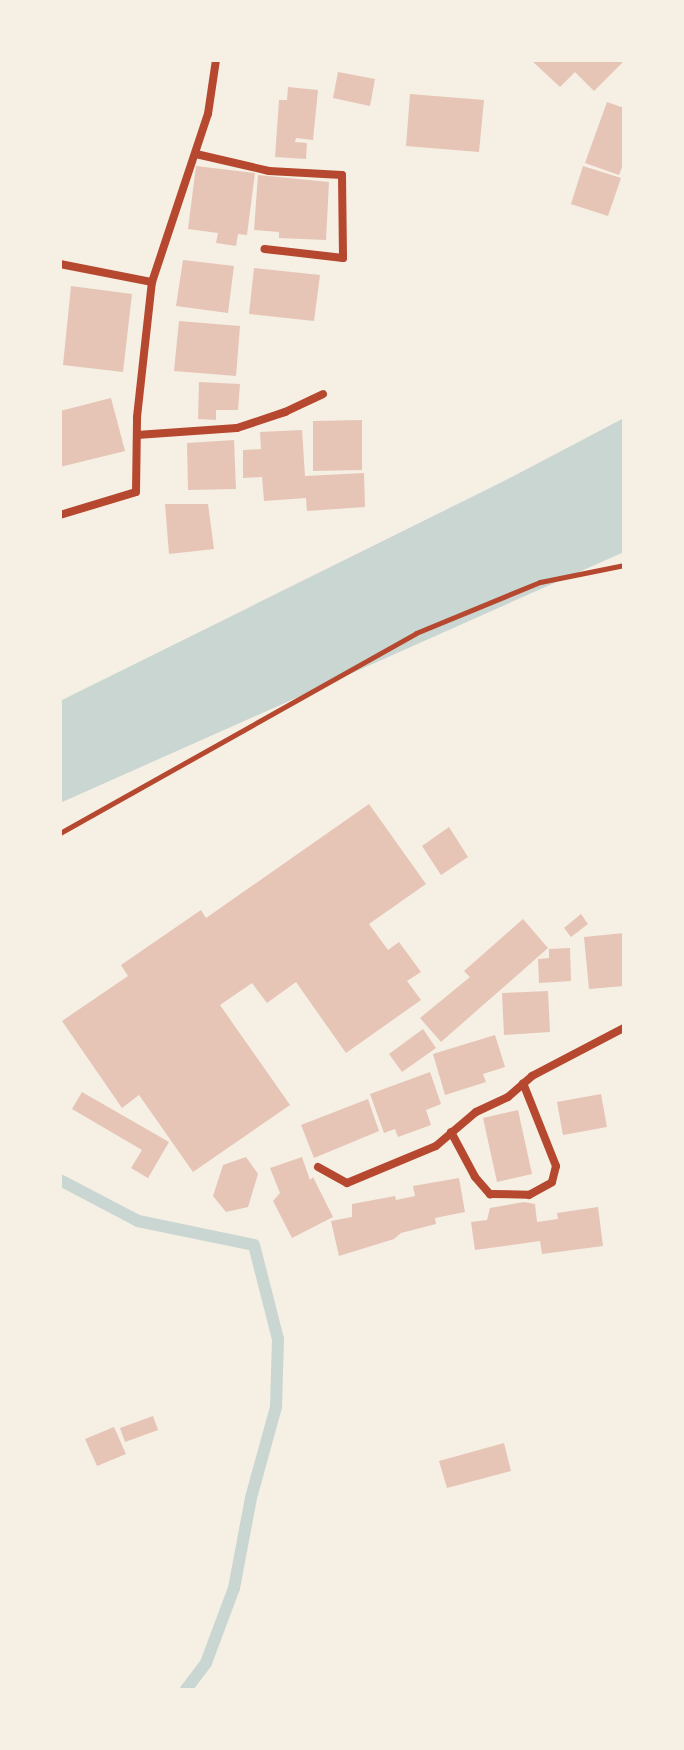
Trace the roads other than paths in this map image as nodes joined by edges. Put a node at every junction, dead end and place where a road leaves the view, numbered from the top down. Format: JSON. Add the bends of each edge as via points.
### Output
{"nodes":[{"id":1,"x":216,"y":60,"type":"edge"},
{"id":2,"x":196,"y":154,"type":"junction"},
{"id":3,"x":265,"y":249,"type":"dead end"},
{"id":4,"x":60,"y":264,"type":"edge"},
{"id":5,"x":152,"y":282,"type":"junction"},
{"id":6,"x":323,"y":394,"type":"dead end"},
{"id":7,"x":137,"y":435,"type":"junction"},
{"id":8,"x":60,"y":515,"type":"edge"},
{"id":9,"x":624,"y":1028,"type":"edge"},
{"id":10,"x":523,"y":1083,"type":"junction"},
{"id":11,"x":451,"y":1132,"type":"junction"},
{"id":12,"x":318,"y":1167,"type":"dead end"}],
"edges":[{"from":1,"to":2,"type":"street"},
{"from":2,"to":3,"type":"street","via":[[269,171],[342,175],[343,258]]},
{"from":2,"to":5,"type":"street"},
{"from":4,"to":5,"type":"street"},
{"from":5,"to":7,"type":"street"},
{"from":6,"to":7,"type":"street","via":[[237,428]]},
{"from":7,"to":8,"type":"street","via":[[136,492]]},
{"from":9,"to":10,"type":"street"},
{"from":10,"to":11,"type":"street"},
{"from":10,"to":11,"type":"street","via":[[556,1166],[552,1182],[529,1195],[490,1194]]},
{"from":11,"to":12,"type":"street","via":[[436,1146],[347,1183]]}]}
